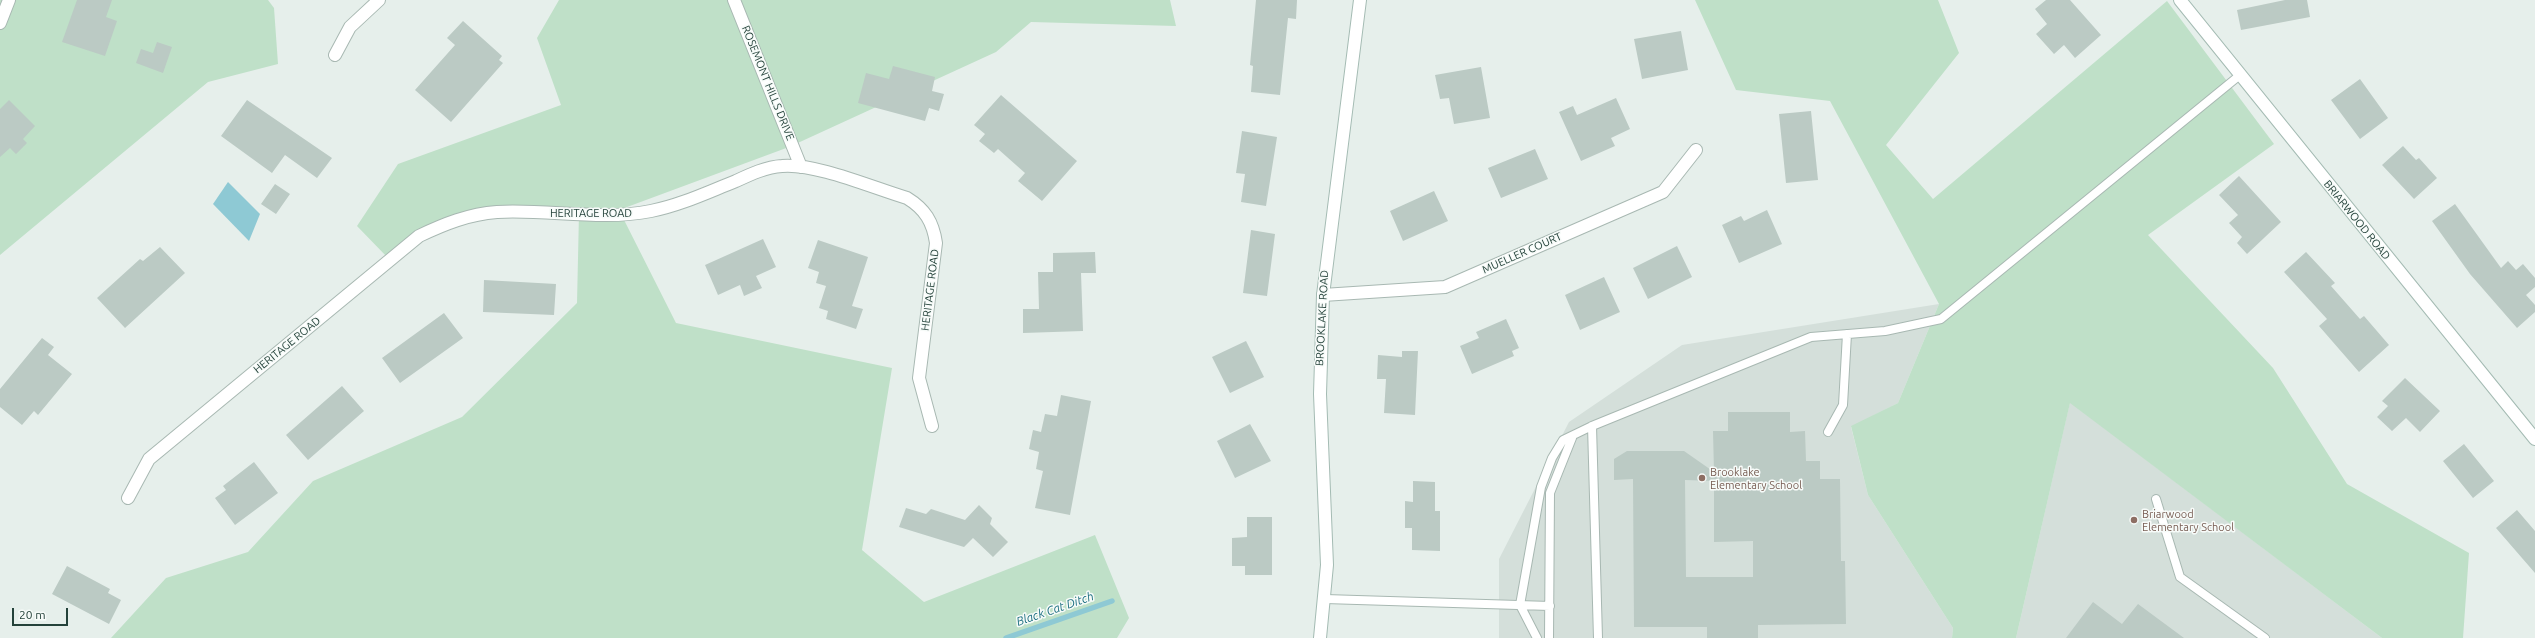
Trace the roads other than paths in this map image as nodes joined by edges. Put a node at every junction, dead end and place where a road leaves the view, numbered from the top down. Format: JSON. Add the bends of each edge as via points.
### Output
{"nodes":[{"id":1,"x":9,"y":0,"type":"edge"},
{"id":2,"x":379,"y":0,"type":"edge"},
{"id":3,"x":734,"y":0,"type":"edge"},
{"id":4,"x":1360,"y":0,"type":"edge"},
{"id":5,"x":2180,"y":0,"type":"edge"},
{"id":6,"x":0,"y":23,"type":"edge"},
{"id":7,"x":335,"y":55,"type":"dead end"},
{"id":8,"x":2240,"y":76,"type":"junction"},
{"id":9,"x":1696,"y":150,"type":"dead end"},
{"id":10,"x":801,"y":167,"type":"junction"},
{"id":11,"x":1323,"y":295,"type":"junction"},
{"id":12,"x":1847,"y":334,"type":"junction"},
{"id":13,"x":932,"y":426,"type":"dead end"},
{"id":14,"x":1592,"y":426,"type":"junction"},
{"id":15,"x":1828,"y":432,"type":"dead end"},
{"id":16,"x":1572,"y":438,"type":"junction"},
{"id":17,"x":2535,"y":439,"type":"edge"},
{"id":18,"x":128,"y":498,"type":"dead end"},
{"id":19,"x":2156,"y":499,"type":"dead end"},
{"id":20,"x":1325,"y":599,"type":"junction"},
{"id":21,"x":1520,"y":605,"type":"junction"},
{"id":22,"x":1550,"y":606,"type":"junction"},
{"id":23,"x":1320,"y":638,"type":"edge"},
{"id":24,"x":1537,"y":638,"type":"edge"},
{"id":25,"x":1550,"y":638,"type":"edge"},
{"id":26,"x":1598,"y":638,"type":"edge"},
{"id":27,"x":2265,"y":638,"type":"edge"}],
"edges":[{"from":1,"to":6,"type":"street"},
{"from":2,"to":7,"type":"street","via":[[350,26]]},
{"from":3,"to":10,"type":"street","name":"ROSEMONT HILLS DRIVE"},
{"from":4,"to":11,"type":"street","name":"BROOKLAKE ROAD"},
{"from":5,"to":8,"type":"street","name":"BRIARWOOD ROAD"},
{"from":8,"to":12,"type":"lane","via":[[1941,319],[1885,331]]},
{"from":8,"to":17,"type":"street","name":"BRIARWOOD ROAD"},
{"from":9,"to":11,"type":"street","name":"MUELLER COURT","via":[[1663,192],[1445,287]]},
{"from":10,"to":13,"type":"street","name":"HERITAGE ROAD","via":[[907,198],[918,205],[929,218],[936,243],[919,378]]},
{"from":10,"to":18,"type":"street","name":"HERITAGE ROAD","via":[[782,166],[761,170],[680,204],[651,212],[623,215],[497,212],[443,224],[419,236],[150,460]]},
{"from":11,"to":20,"type":"street","name":"BROOKLAKE ROAD","via":[[1319,359],[1327,522]]},
{"from":12,"to":14,"type":"lane","via":[[1811,336]]},
{"from":12,"to":15,"type":"lane","via":[[1843,405]]},
{"from":14,"to":16,"type":"lane"},
{"from":14,"to":26,"type":"lane"},
{"from":16,"to":21,"type":"lane","via":[[1563,440],[1552,458],[1541,487]]},
{"from":16,"to":22,"type":"lane","via":[[1550,493]]},
{"from":19,"to":27,"type":"lane","via":[[2180,577]]},
{"from":20,"to":21,"type":"lane"},
{"from":20,"to":23,"type":"street","name":"BROOKLAKE ROAD"},
{"from":21,"to":22,"type":"lane"},
{"from":21,"to":24,"type":"lane"},
{"from":22,"to":25,"type":"lane"}]}
